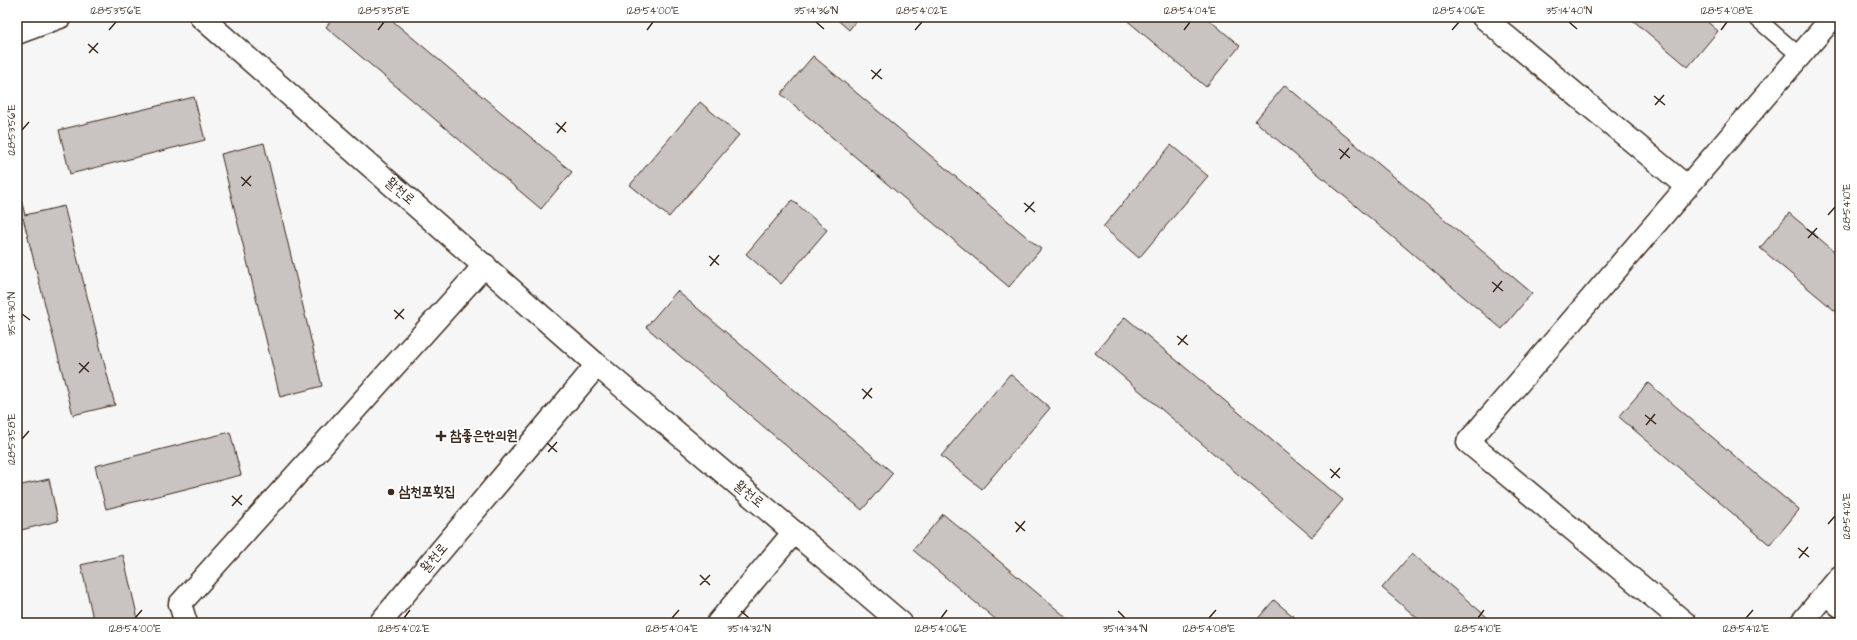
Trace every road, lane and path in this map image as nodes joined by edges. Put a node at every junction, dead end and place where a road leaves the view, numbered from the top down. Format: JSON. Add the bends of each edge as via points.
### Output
{"nodes":[{"id":1,"x":60,"y":17,"type":"edge"},
{"id":2,"x":201,"y":17,"type":"edge"},
{"id":3,"x":1483,"y":17,"type":"edge"},
{"id":4,"x":1755,"y":17,"type":"edge"},
{"id":5,"x":1833,"y":17,"type":"edge"},
{"id":6,"x":17,"y":33,"type":"edge"},
{"id":7,"x":1800,"y":56,"type":"junction"},
{"id":8,"x":1686,"y":186,"type":"junction"},
{"id":9,"x":485,"y":265,"type":"junction"},
{"id":10,"x":597,"y":365,"type":"junction"},
{"id":11,"x":794,"y":532,"type":"junction"},
{"id":12,"x":1835,"y":592,"type":"edge"},
{"id":13,"x":186,"y":623,"type":"edge"},
{"id":14,"x":380,"y":623,"type":"edge"},
{"id":15,"x":718,"y":623,"type":"edge"},
{"id":16,"x":901,"y":623,"type":"edge"},
{"id":17,"x":1685,"y":623,"type":"edge"},
{"id":18,"x":1801,"y":623,"type":"edge"}],
"edges":[{"from":1,"to":6,"type":"street"},
{"from":2,"to":9,"type":"street","name":"활천로"},
{"from":3,"to":8,"type":"street"},
{"from":4,"to":7,"type":"lane"},
{"from":5,"to":7,"type":"street"},
{"from":7,"to":8,"type":"street"},
{"from":8,"to":17,"type":"street","via":[[1468,442]]},
{"from":9,"to":10,"type":"street","name":"활천로"},
{"from":9,"to":13,"type":"street","via":[[180,604]]},
{"from":10,"to":11,"type":"street","name":"활천로"},
{"from":10,"to":14,"type":"street","name":"활천로"},
{"from":11,"to":15,"type":"street"},
{"from":11,"to":16,"type":"street","name":"활천로"},
{"from":12,"to":18,"type":"street"}]}
